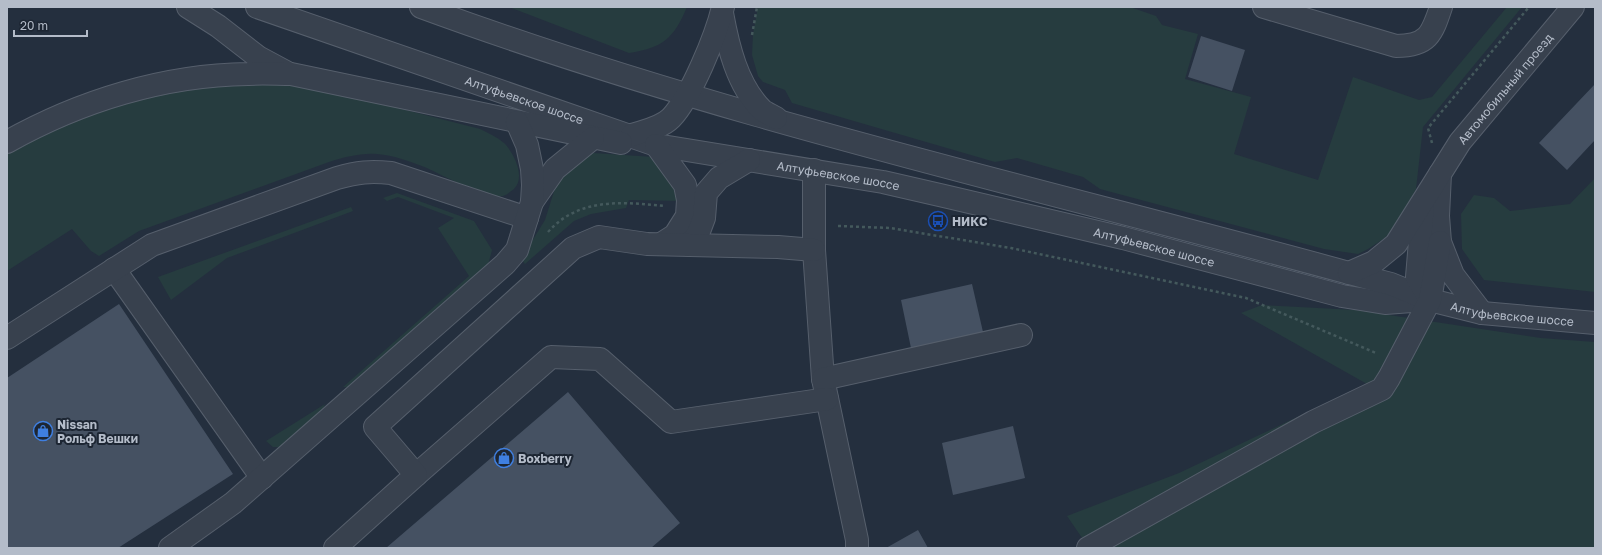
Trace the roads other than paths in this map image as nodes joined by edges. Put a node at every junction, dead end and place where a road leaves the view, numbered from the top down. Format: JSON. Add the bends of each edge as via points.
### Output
{"nodes":[{"id":1,"x":188,"y":7,"type":"edge"},
{"id":2,"x":257,"y":7,"type":"edge"},
{"id":3,"x":421,"y":7,"type":"edge"},
{"id":4,"x":456,"y":7,"type":"edge"},
{"id":5,"x":1264,"y":7,"type":"edge"},
{"id":6,"x":1441,"y":7,"type":"edge"},
{"id":7,"x":1573,"y":7,"type":"edge"},
{"id":8,"x":722,"y":10,"type":"edge"},
{"id":9,"x":477,"y":28,"type":"junction"},
{"id":10,"x":291,"y":74,"type":"junction"},
{"id":11,"x":687,"y":95,"type":"junction"},
{"id":12,"x":517,"y":122,"type":"junction"},
{"id":13,"x":786,"y":124,"type":"junction"},
{"id":14,"x":632,"y":135,"type":"junction"},
{"id":15,"x":593,"y":138,"type":"junction"},
{"id":16,"x":7,"y":142,"type":"edge"},
{"id":17,"x":656,"y":145,"type":"junction"},
{"id":18,"x":749,"y":160,"type":"junction"},
{"id":19,"x":814,"y":170,"type":"junction"},
{"id":20,"x":1440,"y":172,"type":"junction"},
{"id":21,"x":1424,"y":199,"type":"junction"},
{"id":22,"x":530,"y":210,"type":"junction"},
{"id":23,"x":1440,"y":242,"type":"junction"},
{"id":24,"x":661,"y":244,"type":"junction"},
{"id":25,"x":689,"y":245,"type":"junction"},
{"id":26,"x":814,"y":250,"type":"junction"},
{"id":27,"x":114,"y":270,"type":"junction"},
{"id":28,"x":1349,"y":273,"type":"junction"},
{"id":29,"x":1430,"y":300,"type":"junction"},
{"id":30,"x":1482,"y":313,"type":"junction"},
{"id":31,"x":1595,"y":322,"type":"edge"},
{"id":32,"x":1021,"y":335,"type":"dead end"},
{"id":33,"x":7,"y":338,"type":"edge"},
{"id":34,"x":825,"y":389,"type":"junction"},
{"id":35,"x":416,"y":475,"type":"junction"},
{"id":36,"x":262,"y":478,"type":"junction"},
{"id":37,"x":170,"y":548,"type":"edge"},
{"id":38,"x":335,"y":548,"type":"edge"},
{"id":39,"x":858,"y":548,"type":"edge"},
{"id":40,"x":1088,"y":548,"type":"edge"}],
"edges":[{"from":1,"to":10,"type":"street","via":[[258,57]]},
{"from":2,"to":14,"type":"street","name":"Алтуфьевское шоссе"},
{"from":3,"to":9,"type":"street","name":"Алтуфьевское шоссе"},
{"from":4,"to":9,"type":"street"},
{"from":5,"to":6,"type":"street","via":[[1396,46],[1410,46],[1433,30]]},
{"from":7,"to":20,"type":"street","name":"Автомобильный проезд","via":[[1460,142]]},
{"from":8,"to":11,"type":"street","via":[[702,64]]},
{"from":8,"to":13,"type":"street","via":[[727,43],[743,81],[763,110]]},
{"from":9,"to":11,"type":"street","name":"Алтуфьевское шоссе"},
{"from":10,"to":12,"type":"street"},
{"from":10,"to":16,"type":"street","via":[[247,74],[187,79],[129,91],[74,110]]},
{"from":11,"to":13,"type":"street","name":"Алтуфьевское шоссе"},
{"from":11,"to":14,"type":"street","via":[[670,119],[654,128]]},
{"from":12,"to":15,"type":"street"},
{"from":12,"to":22,"type":"street","via":[[527,145],[532,169]]},
{"from":13,"to":28,"type":"street","name":"Алтуфьевское шоссе"},
{"from":14,"to":17,"type":"street","name":"Алтуфьевское шоссе"},
{"from":15,"to":17,"type":"street","via":[[627,144]]},
{"from":15,"to":22,"type":"street","via":[[555,169]]},
{"from":17,"to":18,"type":"street","name":"Алтуфьевское шоссе"},
{"from":17,"to":24,"type":"street","via":[[685,185],[688,200],[687,216],[675,235]]},
{"from":18,"to":19,"type":"street","name":"Алтуфьевское шоссе"},
{"from":18,"to":25,"type":"street","via":[[719,178],[706,193],[704,218],[698,234]]},
{"from":19,"to":26,"type":"street"},
{"from":19,"to":29,"type":"street","name":"Алтуфьевское шоссе","via":[[883,182],[1123,238],[1342,296],[1385,303]]},
{"from":20,"to":21,"type":"street","name":"Автомобильный проезд"},
{"from":20,"to":23,"type":"street"},
{"from":21,"to":28,"type":"street","name":"Автомобильный проезд","via":[[1396,244],[1374,262]]},
{"from":21,"to":29,"type":"street","via":[[1418,277]]},
{"from":22,"to":27,"type":"street","via":[[391,174],[372,171],[354,173],[152,245]]},
{"from":22,"to":36,"type":"street","via":[[517,250],[505,264]]},
{"from":23,"to":29,"type":"street"},
{"from":23,"to":30,"type":"street","via":[[1453,275]]},
{"from":24,"to":25,"type":"street"},
{"from":24,"to":35,"type":"street","via":[[599,237],[573,248],[375,427]]},
{"from":25,"to":26,"type":"street"},
{"from":26,"to":34,"type":"street"},
{"from":27,"to":33,"type":"street"},
{"from":27,"to":36,"type":"street"},
{"from":28,"to":29,"type":"street","name":"Алтуфьевское шоссе","via":[[1391,284]]},
{"from":29,"to":30,"type":"street","name":"Алтуфьевское шоссе"},
{"from":29,"to":40,"type":"street","via":[[1382,389],[1313,422]]},
{"from":30,"to":31,"type":"street","name":"Алтуфьевское шоссе"},
{"from":32,"to":34,"type":"street"},
{"from":34,"to":35,"type":"street","via":[[671,422],[600,359],[551,357]]},
{"from":34,"to":39,"type":"street"},
{"from":35,"to":38,"type":"street"},
{"from":36,"to":37,"type":"street","via":[[234,503]]}]}
